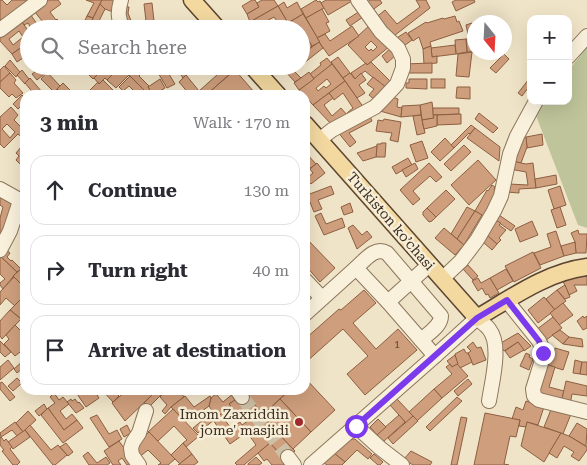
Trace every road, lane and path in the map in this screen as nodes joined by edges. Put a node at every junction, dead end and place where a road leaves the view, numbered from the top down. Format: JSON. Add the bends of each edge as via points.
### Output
{"nodes":[{"id":1,"x":40,"y":0,"type":"edge"},
{"id":2,"x":121,"y":0,"type":"edge"},
{"id":3,"x":358,"y":0,"type":"edge"},
{"id":4,"x":198,"y":2,"type":"edge"},
{"id":5,"x":119,"y":20,"type":"edge"},
{"id":6,"x":211,"y":20,"type":"edge"},
{"id":7,"x":0,"y":30,"type":"edge"},
{"id":8,"x":587,"y":36,"type":"edge"},
{"id":9,"x":572,"y":53,"type":"edge"},
{"id":10,"x":260,"y":75,"type":"edge"},
{"id":11,"x":274,"y":90,"type":"edge"},
{"id":12,"x":534,"y":105,"type":"edge"},
{"id":13,"x":310,"y":130,"type":"edge"},
{"id":14,"x":319,"y":140,"type":"junction"},
{"id":15,"x":0,"y":189,"type":"edge"},
{"id":16,"x":20,"y":200,"type":"edge"},
{"id":17,"x":20,"y":209,"type":"edge"},
{"id":18,"x":0,"y":250,"type":"edge"},
{"id":19,"x":429,"y":265,"type":"junction"},
{"id":20,"x":356,"y":268,"type":"junction"},
{"id":21,"x":587,"y":268,"type":"edge"},
{"id":22,"x":442,"y":279,"type":"junction"},
{"id":23,"x":411,"y":280,"type":"junction"},
{"id":24,"x":310,"y":285,"type":"edge"},
{"id":25,"x":322,"y":298,"type":"junction"},
{"id":26,"x":507,"y":300,"type":"junction"},
{"id":27,"x":388,"y":302,"type":"junction"},
{"id":28,"x":310,"y":309,"type":"edge"},
{"id":29,"x":477,"y":318,"type":"junction"},
{"id":30,"x":421,"y":340,"type":"junction"},
{"id":31,"x":435,"y":356,"type":"junction"},
{"id":32,"x":489,"y":401,"type":"dead end"},
{"id":33,"x":146,"y":410,"type":"dead end"},
{"id":34,"x":587,"y":412,"type":"edge"},
{"id":35,"x":356,"y":426,"type":"junction"},
{"id":36,"x":139,"y":465,"type":"edge"},
{"id":37,"x":310,"y":465,"type":"edge"},
{"id":38,"x":402,"y":465,"type":"edge"}],
"edges":[{"from":1,"to":7,"type":"street"},
{"from":2,"to":5,"type":"street"},
{"from":3,"to":14,"type":"street","via":[[381,32],[398,48],[403,68],[396,84],[382,100]]},
{"from":4,"to":6,"type":"main road"},
{"from":8,"to":9,"type":"street"},
{"from":10,"to":11,"type":"main road"},
{"from":12,"to":22,"type":"street","via":[[512,148],[501,196],[494,211],[461,261]]},
{"from":13,"to":14,"type":"main road","name":"Turkiston ko’chasi"},
{"from":14,"to":19,"type":"main road","name":"Turkiston ko’chasi"},
{"from":15,"to":16,"type":"street"},
{"from":17,"to":18,"type":"street"},
{"from":19,"to":22,"type":"main road","name":"Turkiston ko’chasi"},
{"from":19,"to":23,"type":"street"},
{"from":20,"to":23,"type":"street","via":[[374,252],[382,250]]},
{"from":20,"to":25,"type":"street"},
{"from":20,"to":27,"type":"street"},
{"from":21,"to":26,"type":"main road","via":[[563,272]]},
{"from":22,"to":29,"type":"main road","name":"Turkiston ko’chasi"},
{"from":23,"to":27,"type":"street"},
{"from":23,"to":30,"type":"street","via":[[442,318],[438,326]]},
{"from":24,"to":25,"type":"street"},
{"from":25,"to":28,"type":"street"},
{"from":26,"to":29,"type":"main road"},
{"from":26,"to":34,"type":"street","via":[[543,350],[534,396]]},
{"from":27,"to":30,"type":"street"},
{"from":29,"to":31,"type":"street"},
{"from":29,"to":32,"type":"street","via":[[489,329],[494,343]]},
{"from":30,"to":31,"type":"street"},
{"from":31,"to":35,"type":"street"},
{"from":33,"to":36,"type":"street","via":[[131,448]]},
{"from":35,"to":37,"type":"street"},
{"from":35,"to":38,"type":"street"}]}
